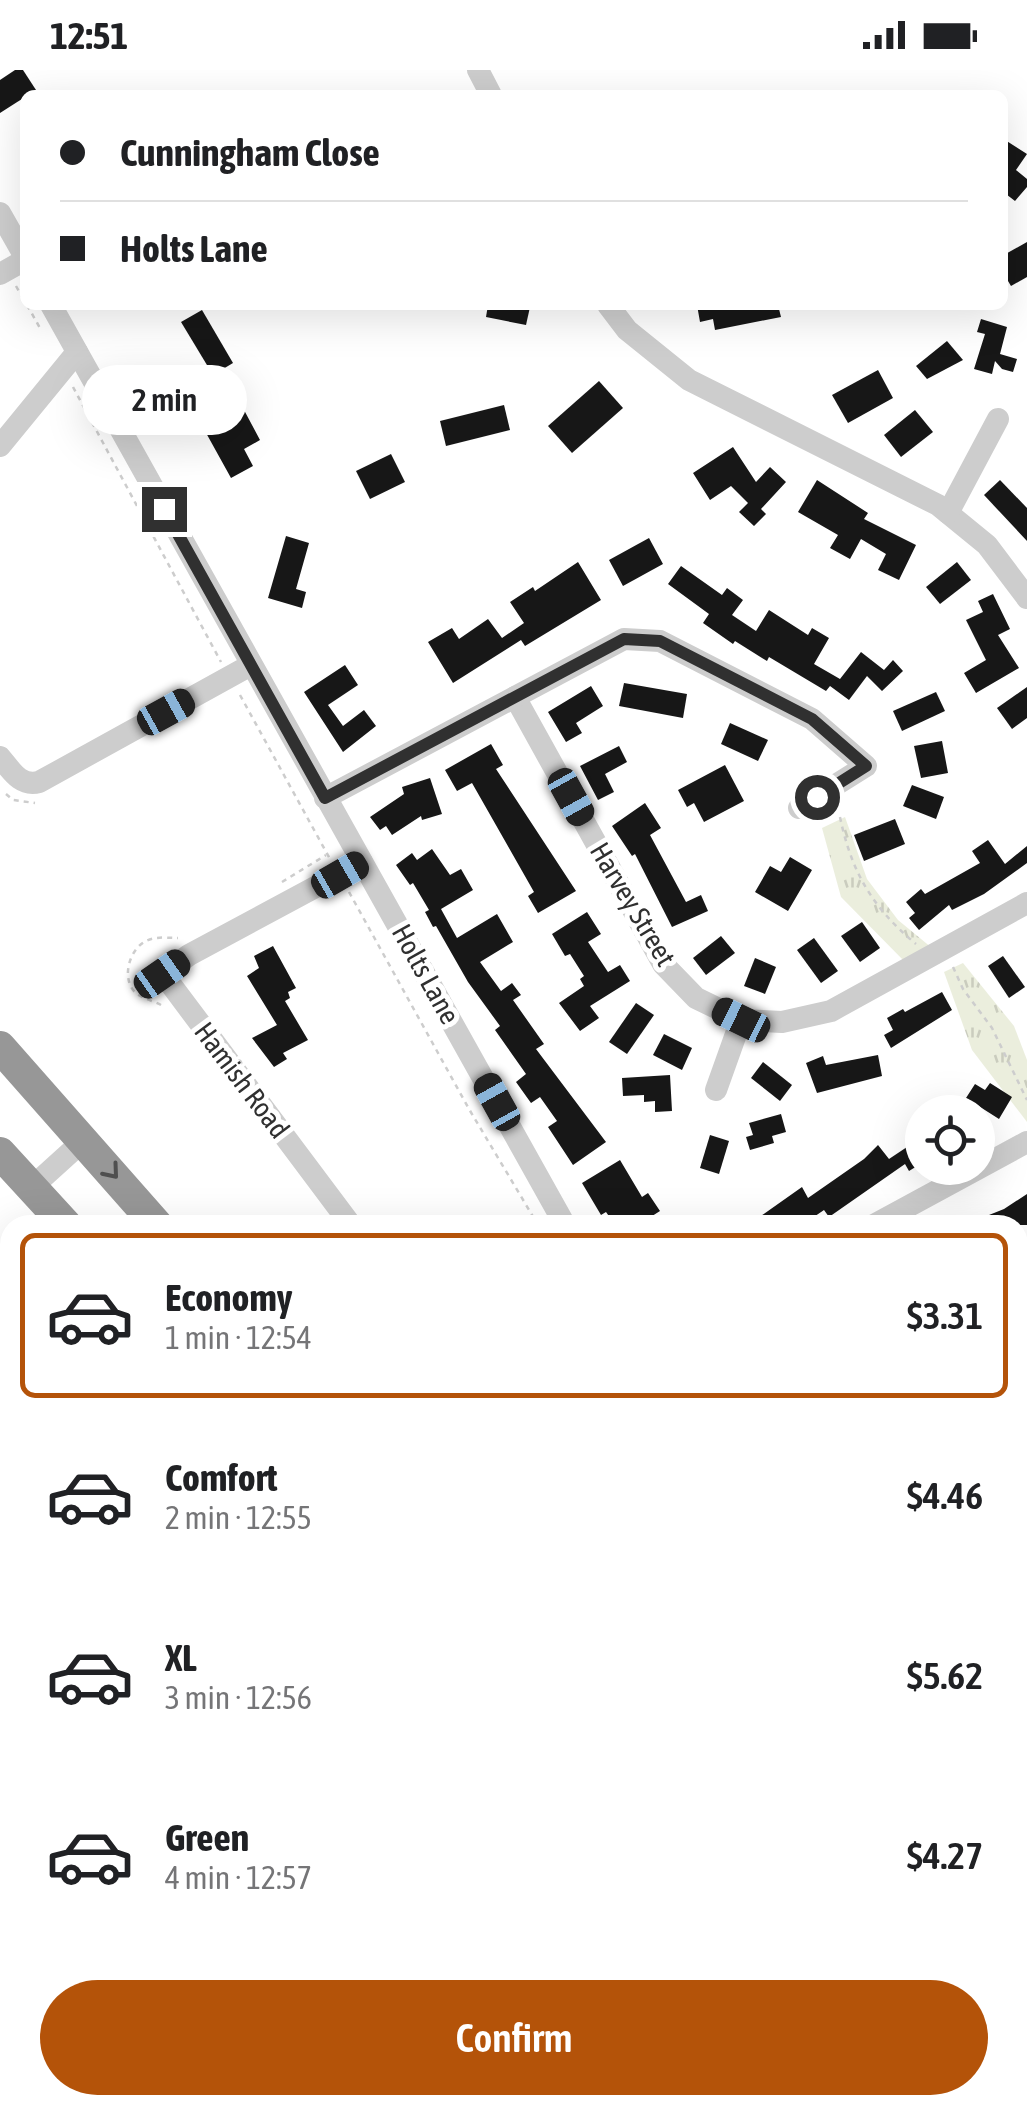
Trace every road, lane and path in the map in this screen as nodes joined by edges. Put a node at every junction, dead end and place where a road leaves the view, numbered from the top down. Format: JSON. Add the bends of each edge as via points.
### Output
{"nodes":[{"id":1,"x":0,"y":214,"type":"edge"},
{"id":2,"x":20,"y":250,"type":"edge"},
{"id":3,"x":30,"y":310,"type":"edge"},
{"id":4,"x":54,"y":310,"type":"edge"},
{"id":5,"x":612,"y":310,"type":"edge"},
{"id":6,"x":45,"y":336,"type":"dead end"},
{"id":7,"x":70,"y":361,"type":"junction"},
{"id":8,"x":998,"y":419,"type":"dead end"},
{"id":9,"x":0,"y":446,"type":"edge"},
{"id":10,"x":948,"y":514,"type":"junction"},
{"id":11,"x":1027,"y":598,"type":"edge"},
{"id":12,"x":251,"y":666,"type":"junction"},
{"id":13,"x":230,"y":677,"type":"junction"},
{"id":14,"x":515,"y":697,"type":"junction"},
{"id":15,"x":0,"y":757,"type":"edge"},
{"id":16,"x":835,"y":786,"type":"junction"},
{"id":17,"x":325,"y":798,"type":"junction"},
{"id":18,"x":799,"y":808,"type":"dead end"},
{"id":19,"x":328,"y":854,"type":"junction"},
{"id":20,"x":362,"y":862,"type":"junction"},
{"id":21,"x":340,"y":875,"type":"junction"},
{"id":22,"x":281,"y":882,"type":"dead end"},
{"id":23,"x":1027,"y":903,"type":"edge"},
{"id":24,"x":181,"y":938,"type":"dead end"},
{"id":25,"x":936,"y":956,"type":"junction"},
{"id":26,"x":164,"y":1007,"type":"dead end"},
{"id":27,"x":741,"y":1020,"type":"junction"},
{"id":28,"x":0,"y":1047,"type":"edge"},
{"id":29,"x":716,"y":1090,"type":"dead end"},
{"id":30,"x":1027,"y":1100,"type":"edge"},
{"id":31,"x":84,"y":1140,"type":"junction"},
{"id":32,"x":1027,"y":1142,"type":"edge"},
{"id":33,"x":0,"y":1153,"type":"edge"},
{"id":34,"x":31,"y":1188,"type":"junction"},
{"id":35,"x":57,"y":1215,"type":"edge"},
{"id":36,"x":148,"y":1215,"type":"edge"},
{"id":37,"x":343,"y":1215,"type":"edge"},
{"id":38,"x":532,"y":1215,"type":"edge"},
{"id":39,"x":559,"y":1215,"type":"edge"},
{"id":40,"x":892,"y":1215,"type":"edge"}],
"edges":[{"from":1,"to":2,"type":"street"},
{"from":3,"to":6,"type":"path"},
{"from":4,"to":7,"type":"street","name":"Holts Lane"},
{"from":5,"to":10,"type":"street","via":[[689,380]]},
{"from":7,"to":9,"type":"street"},
{"from":7,"to":12,"type":"street","name":"Holts Lane"},
{"from":7,"to":13,"type":"path"},
{"from":8,"to":10,"type":"street"},
{"from":10,"to":11,"type":"street","via":[[987,545]]},
{"from":12,"to":13,"type":"street"},
{"from":12,"to":17,"type":"street","name":"Holts Lane"},
{"from":13,"to":15,"type":"street","via":[[39,782],[18,779]]},
{"from":13,"to":19,"type":"path"},
{"from":14,"to":16,"type":"street","via":[[624,639],[660,641],[812,719],[866,766]]},
{"from":14,"to":17,"type":"street"},
{"from":14,"to":27,"type":"street","name":"Harvey Street","via":[[663,964],[696,998]]},
{"from":16,"to":18,"type":"street"},
{"from":16,"to":25,"type":"path","via":[[844,840],[862,885],[890,923]]},
{"from":17,"to":20,"type":"street","name":"Holts Lane"},
{"from":19,"to":21,"type":"path"},
{"from":19,"to":22,"type":"path"},
{"from":20,"to":21,"type":"street","name":"Hamish Road"},
{"from":20,"to":39,"type":"street","name":"Holts Lane"},
{"from":21,"to":37,"type":"street","name":"Hamish Road","via":[[162,974]]},
{"from":21,"to":38,"type":"path"},
{"from":23,"to":25,"type":"street","name":"Harvey Street"},
{"from":24,"to":26,"type":"path","via":[[150,939],[128,966],[136,994]]},
{"from":25,"to":27,"type":"street","name":"Harvey Street","via":[[832,1012],[782,1022]]},
{"from":25,"to":30,"type":"path","via":[[956,970]]},
{"from":27,"to":29,"type":"street"},
{"from":28,"to":31,"type":"highway"},
{"from":31,"to":34,"type":"street"},
{"from":31,"to":36,"type":"highway","one_way":true},
{"from":32,"to":40,"type":"street"},
{"from":33,"to":34,"type":"highway"},
{"from":34,"to":35,"type":"highway"}]}
